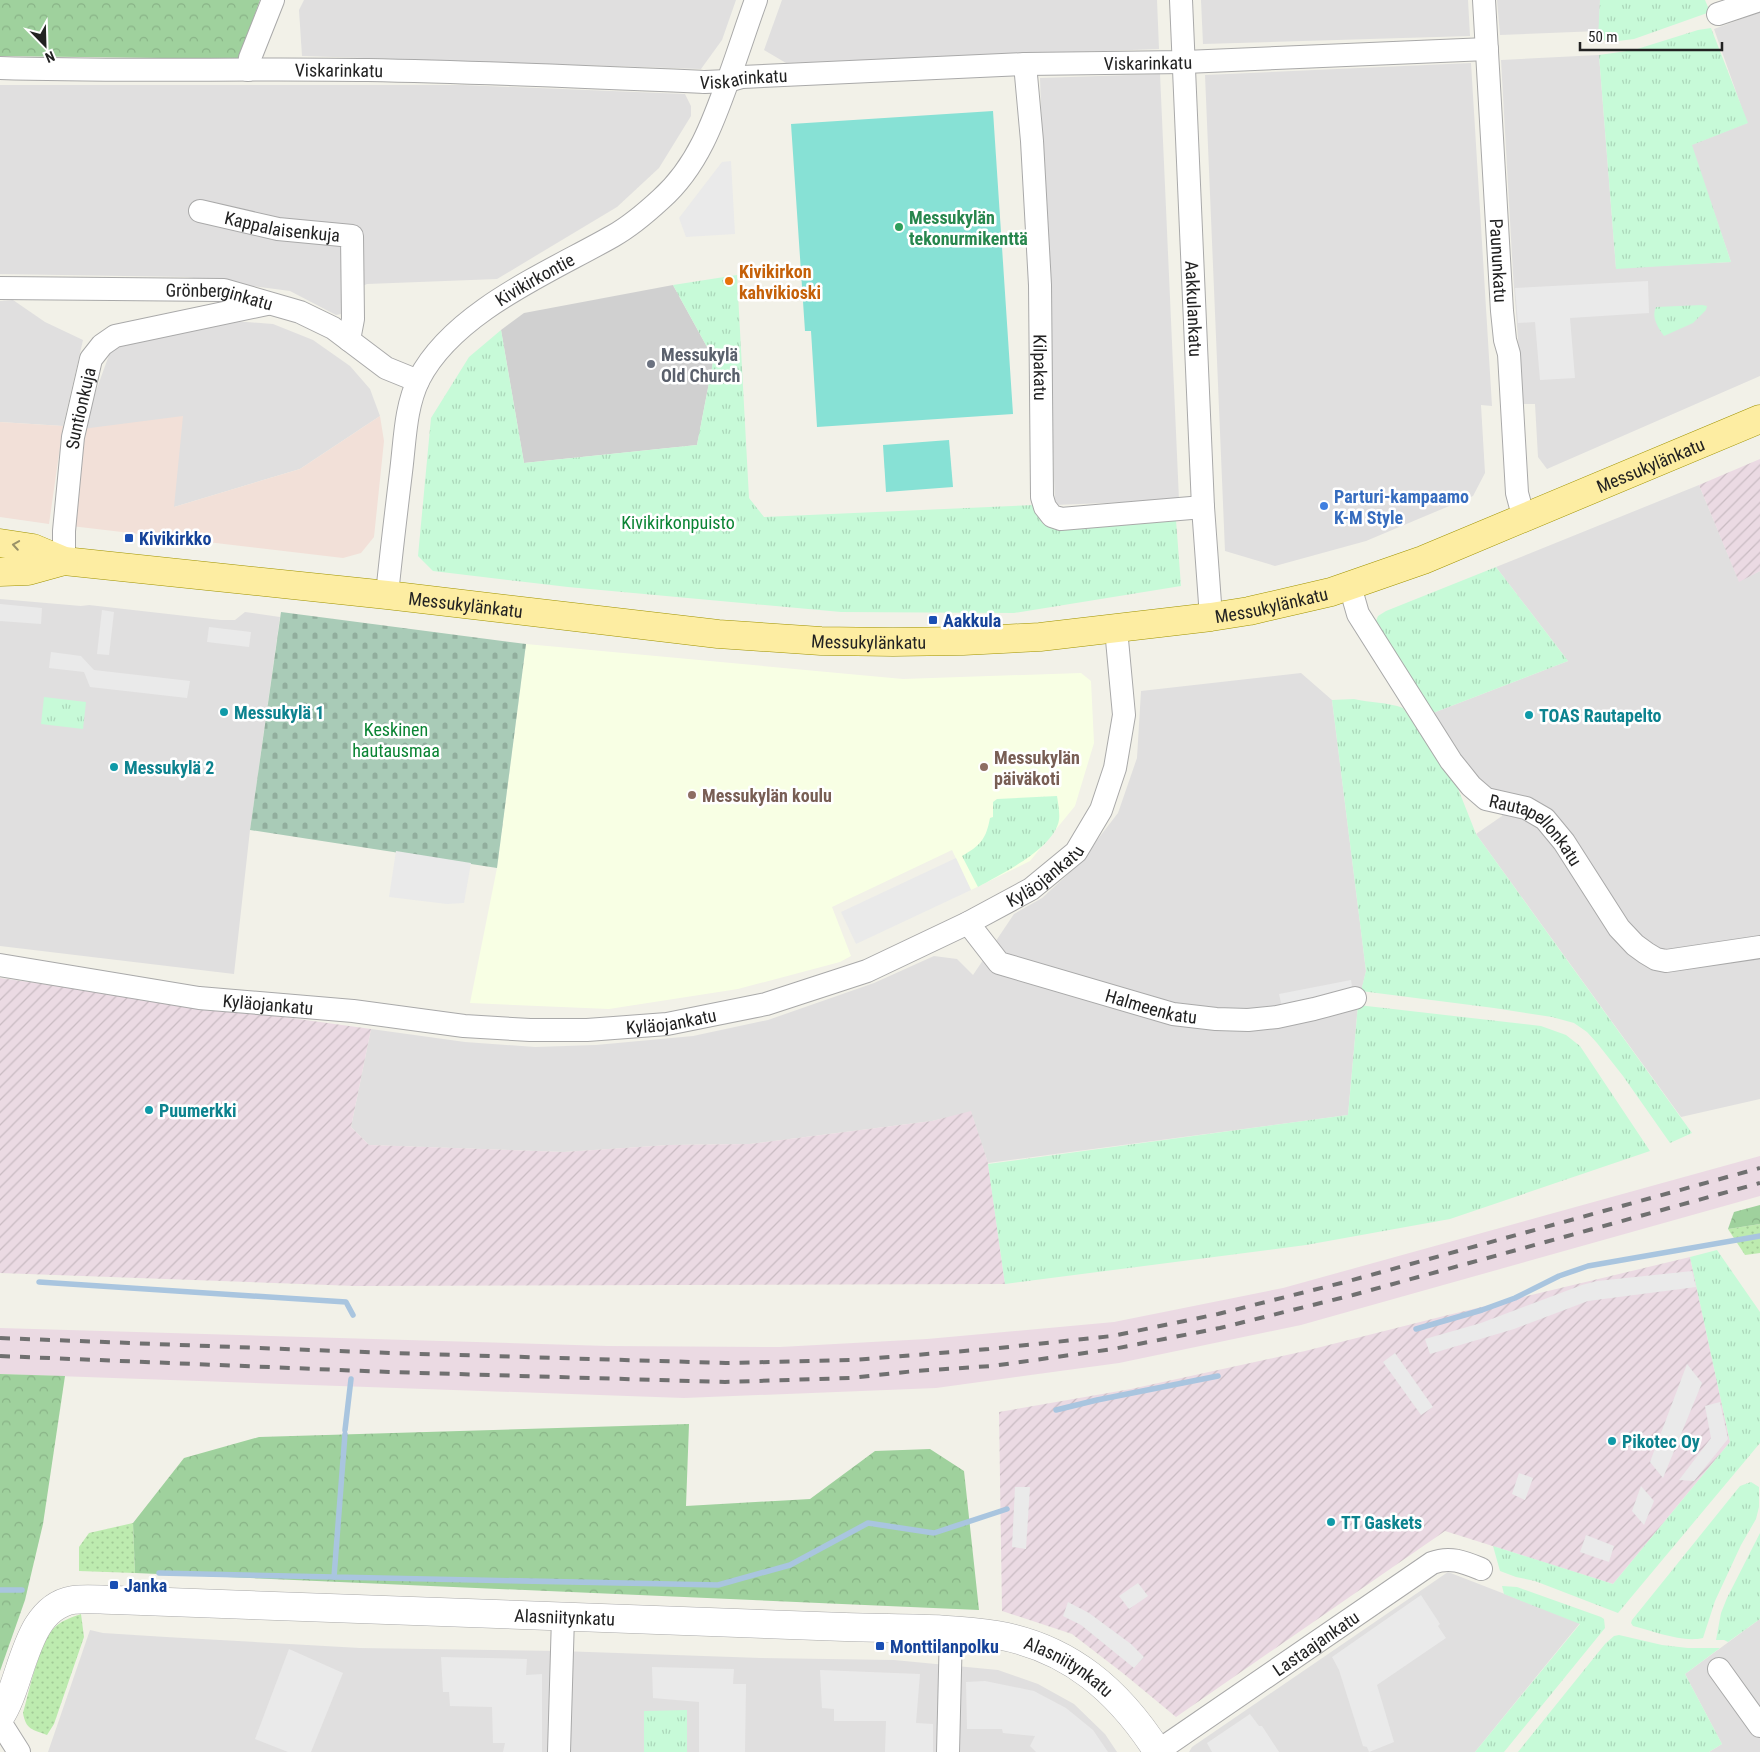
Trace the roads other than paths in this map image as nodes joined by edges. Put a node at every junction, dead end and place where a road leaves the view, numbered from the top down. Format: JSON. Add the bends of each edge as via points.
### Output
{"nodes":[{"id":1,"x":272,"y":0,"type":"edge"},
{"id":2,"x":756,"y":0,"type":"edge"},
{"id":3,"x":1181,"y":0,"type":"edge"},
{"id":4,"x":1484,"y":0,"type":"edge"},
{"id":5,"x":1760,"y":0,"type":"edge"},
{"id":6,"x":1718,"y":14,"type":"dead end"},
{"id":7,"x":1487,"y":49,"type":"junction"},
{"id":8,"x":1185,"y":62,"type":"junction"},
{"id":9,"x":1025,"y":64,"type":"junction"},
{"id":10,"x":0,"y":68,"type":"edge"},
{"id":11,"x":248,"y":70,"type":"junction"},
{"id":12,"x":728,"y":81,"type":"junction"},
{"id":13,"x":200,"y":210,"type":"dead end"},
{"id":14,"x":0,"y":288,"type":"edge"},
{"id":15,"x":271,"y":304,"type":"junction"},
{"id":16,"x":349,"y":340,"type":"junction"},
{"id":17,"x":418,"y":381,"type":"junction"},
{"id":18,"x":1760,"y":418,"type":"edge"},
{"id":19,"x":1203,"y":507,"type":"junction"},
{"id":20,"x":1524,"y":519,"type":"junction"},
{"id":21,"x":0,"y":543,"type":"edge"},
{"id":22,"x":64,"y":561,"type":"junction"},
{"id":23,"x":0,"y":572,"type":"edge"},
{"id":24,"x":1350,"y":586,"type":"junction"},
{"id":25,"x":387,"y":595,"type":"junction"},
{"id":26,"x":1211,"y":617,"type":"junction"},
{"id":27,"x":1116,"y":629,"type":"junction"},
{"id":28,"x":968,"y":923,"type":"junction"},
{"id":29,"x":1760,"y":947,"type":"edge"},
{"id":30,"x":0,"y":965,"type":"edge"},
{"id":31,"x":1355,"y":998,"type":"dead end"},
{"id":32,"x":1481,"y":1568,"type":"dead end"},
{"id":33,"x":564,"y":1617,"type":"junction"},
{"id":34,"x":951,"y":1631,"type":"junction"},
{"id":35,"x":1719,"y":1669,"type":"dead end"},
{"id":36,"x":0,"y":1717,"type":"edge"},
{"id":37,"x":0,"y":1722,"type":"edge"},
{"id":38,"x":1760,"y":1726,"type":"edge"},
{"id":39,"x":1158,"y":1751,"type":"edge"},
{"id":40,"x":18,"y":1752,"type":"edge"},
{"id":41,"x":559,"y":1752,"type":"edge"},
{"id":42,"x":948,"y":1752,"type":"edge"}],
"edges":[{"from":1,"to":11,"type":"street"},
{"from":2,"to":12,"type":"street","name":"Kivikirkontie"},
{"from":3,"to":8,"type":"street","name":"Aakkulankatu"},
{"from":4,"to":7,"type":"street","name":"Paununkatu"},
{"from":5,"to":6,"type":"street"},
{"from":7,"to":8,"type":"street","name":"Viskarinkatu"},
{"from":7,"to":20,"type":"street","name":"Paununkatu","via":[[1502,311],[1509,354],[1517,493]]},
{"from":8,"to":9,"type":"street","name":"Viskarinkatu"},
{"from":8,"to":19,"type":"street","name":"Aakkulankatu"},
{"from":9,"to":12,"type":"street","name":"Viskarinkatu","via":[[742,77]]},
{"from":9,"to":19,"type":"street","name":"Kilpakatu","via":[[1040,285],[1042,497],[1045,507],[1052,516],[1061,518]]},
{"from":10,"to":11,"type":"street","name":"Viskarinkatu"},
{"from":11,"to":12,"type":"street","name":"Viskarinkatu","via":[[421,71]]},
{"from":12,"to":17,"type":"street","name":"Kivikirkontie","via":[[705,141],[686,172],[662,198],[615,234],[531,279],[480,313],[448,339]]},
{"from":13,"to":16,"type":"street","name":"Kappalaisenkuja","via":[[278,230],[352,236],[353,319]]},
{"from":14,"to":15,"type":"street","name":"Grönberginkatu","via":[[224,290]]},
{"from":15,"to":16,"type":"street","name":"Grönberginkatu","via":[[300,312]]},
{"from":15,"to":22,"type":"street","name":"Suntionkuja","via":[[115,336],[102,345],[91,359],[73,437]]},
{"from":16,"to":17,"type":"street","name":"Grönberginkatu","via":[[386,368]]},
{"from":17,"to":25,"type":"street","name":"Kivikirkontie","via":[[408,414]]},
{"from":18,"to":20,"type":"main road","name":"Messukylänkatu"},
{"from":19,"to":26,"type":"street","name":"Aakkulankatu"},
{"from":20,"to":24,"type":"main road","name":"Messukylänkatu"},
{"from":22,"to":21,"type":"main road","name":"Messukylänkatu","one_way":true,"via":[[34,548]]},
{"from":22,"to":23,"type":"main road","name":"Messukylänkatu","via":[[28,571]]},
{"from":22,"to":25,"type":"main road","name":"Messukylänkatu"},
{"from":24,"to":26,"type":"main road","name":"Messukylänkatu","via":[[1300,600]]},
{"from":24,"to":29,"type":"street","name":"Rautapellonkatu","via":[[1358,614],[1446,753],[1471,786],[1486,799],[1526,808],[1545,819],[1564,842],[1619,928],[1635,945],[1656,959],[1666,961]]},
{"from":25,"to":27,"type":"main road","name":"Messukylänkatu","via":[[718,634],[821,641],[963,641]]},
{"from":26,"to":27,"type":"main road","name":"Messukylänkatu"},
{"from":27,"to":28,"type":"street","name":"Kyläojankatu","via":[[1124,715],[1115,768],[1101,810],[1076,852],[1031,889]]},
{"from":28,"to":30,"type":"street","name":"Kyläojankatu","via":[[867,970],[766,1004],[667,1024],[587,1030],[464,1026],[353,1011],[199,998]]},
{"from":28,"to":31,"type":"street","name":"Halmeenkatu","via":[[999,964],[1174,1014],[1248,1020],[1277,1017]]},
{"from":32,"to":39,"type":"street","name":"Lastaajankatu","via":[[1453,1559],[1432,1563]]},
{"from":33,"to":34,"type":"street","name":"Alasniitynkatu"},
{"from":33,"to":36,"type":"street","name":"Alasniitynkatu","via":[[71,1601],[43,1617],[34,1632],[8,1706]]},
{"from":33,"to":41,"type":"street"},
{"from":34,"to":39,"type":"street","name":"Alasniitynkatu","via":[[997,1635],[1072,1663],[1114,1695]]},
{"from":34,"to":42,"type":"street"},
{"from":35,"to":38,"type":"street"},
{"from":37,"to":40,"type":"street"}]}
